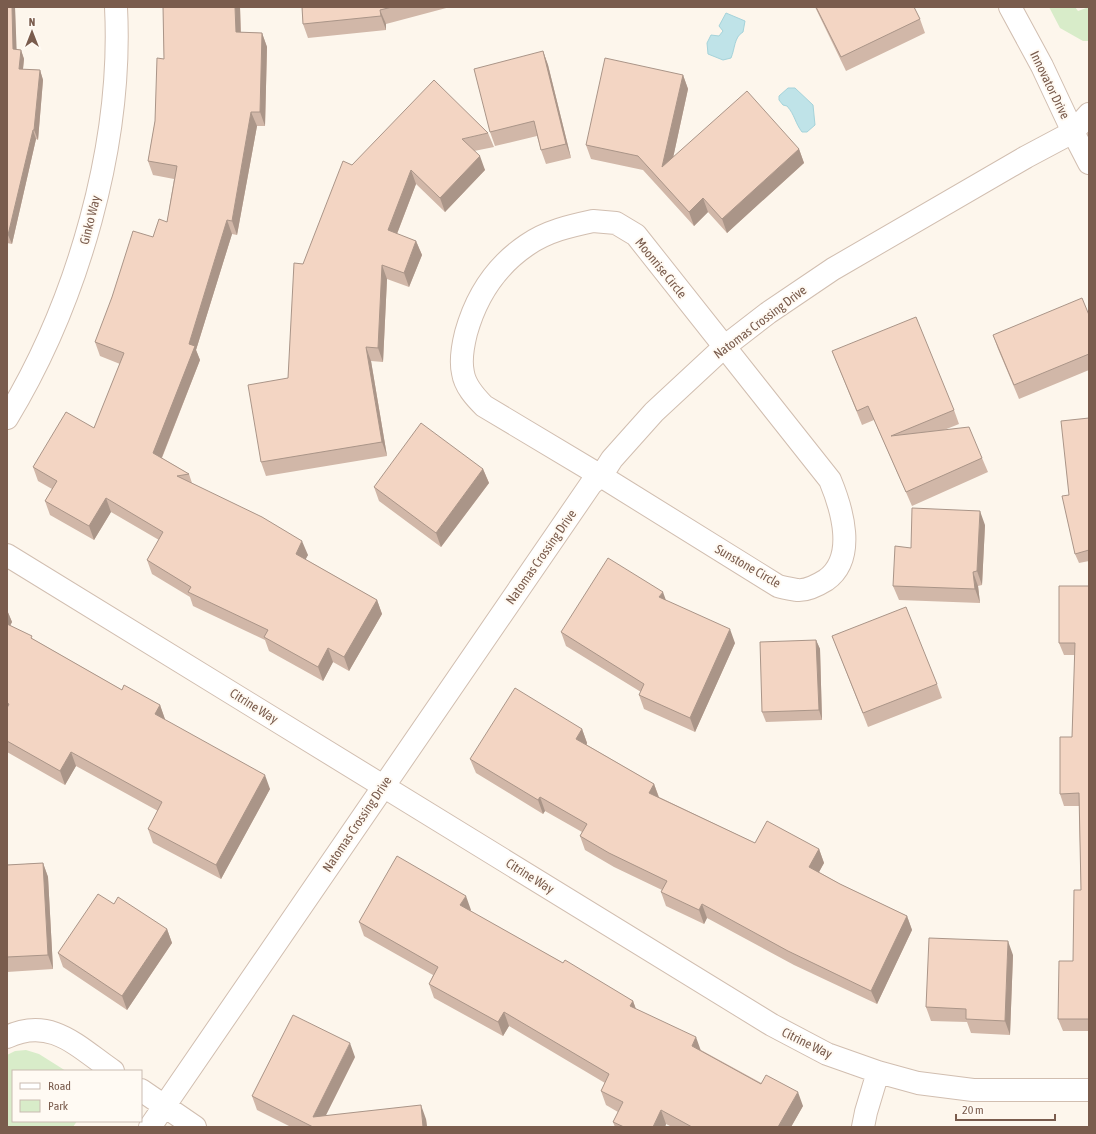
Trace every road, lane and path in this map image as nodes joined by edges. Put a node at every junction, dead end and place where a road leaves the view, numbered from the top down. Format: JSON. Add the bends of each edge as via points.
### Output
{"nodes":[{"id":1,"x":116,"y":7,"type":"edge"},
{"id":2,"x":1010,"y":7,"type":"edge"},
{"id":3,"x":1089,"y":114,"type":"edge"},
{"id":4,"x":1081,"y":132,"type":"edge"},
{"id":5,"x":1089,"y":163,"type":"edge"},
{"id":6,"x":724,"y":347,"type":"junction"},
{"id":7,"x":7,"y":418,"type":"edge"},
{"id":8,"x":601,"y":476,"type":"junction"},
{"id":9,"x":7,"y":555,"type":"edge"},
{"id":10,"x":383,"y":786,"type":"junction"},
{"id":11,"x":7,"y":1037,"type":"edge"},
{"id":12,"x":112,"y":1070,"type":"edge"},
{"id":13,"x":878,"y":1072,"type":"junction"},
{"id":14,"x":1089,"y":1090,"type":"edge"},
{"id":15,"x":142,"y":1091,"type":"edge"},
{"id":16,"x":164,"y":1106,"type":"junction"},
{"id":17,"x":150,"y":1127,"type":"edge"},
{"id":18,"x":195,"y":1127,"type":"edge"},
{"id":19,"x":863,"y":1127,"type":"edge"}],
"edges":[{"from":1,"to":7,"type":"street","name":"Ginko Way","via":[[114,86],[106,152],[85,242],[59,316],[25,388]]},
{"from":2,"to":4,"type":"street","name":"Innovator Drive"},
{"from":3,"to":4,"type":"street","name":"Natomas Crossing Drive"},
{"from":4,"to":5,"type":"street","name":"Innovator Drive"},
{"from":4,"to":6,"type":"street","name":"Natomas Crossing Drive","via":[[1026,157],[833,268]]},
{"from":6,"to":8,"type":"street","name":"Natomas Crossing Drive","via":[[654,412],[612,459]]},
{"from":6,"to":8,"type":"street","name":"Sunstone Circle","via":[[830,480],[839,502],[845,544],[841,562],[832,576],[820,585],[798,590],[778,586]]},
{"from":6,"to":8,"type":"street","name":"Moonrise Circle","via":[[636,236],[616,223],[593,221],[557,229],[528,244],[508,260],[488,282],[472,311],[463,347],[463,373],[472,394],[484,406]]},
{"from":8,"to":10,"type":"street","name":"Natomas Crossing Drive","via":[[591,484]]},
{"from":9,"to":10,"type":"street","name":"Citrine Way"},
{"from":10,"to":13,"type":"street","name":"Citrine Way","via":[[772,1025],[827,1054]]},
{"from":10,"to":16,"type":"street","name":"Natomas Crossing Drive"},
{"from":11,"to":12,"type":"street","via":[[20,1031],[40,1029],[59,1034]]},
{"from":13,"to":14,"type":"street","name":"Citrine Way","via":[[918,1083],[973,1090]]},
{"from":13,"to":19,"type":"street"},
{"from":15,"to":16,"type":"street"},
{"from":16,"to":17,"type":"street","name":"Natomas Crossing Drive"},
{"from":16,"to":18,"type":"street"}]}
